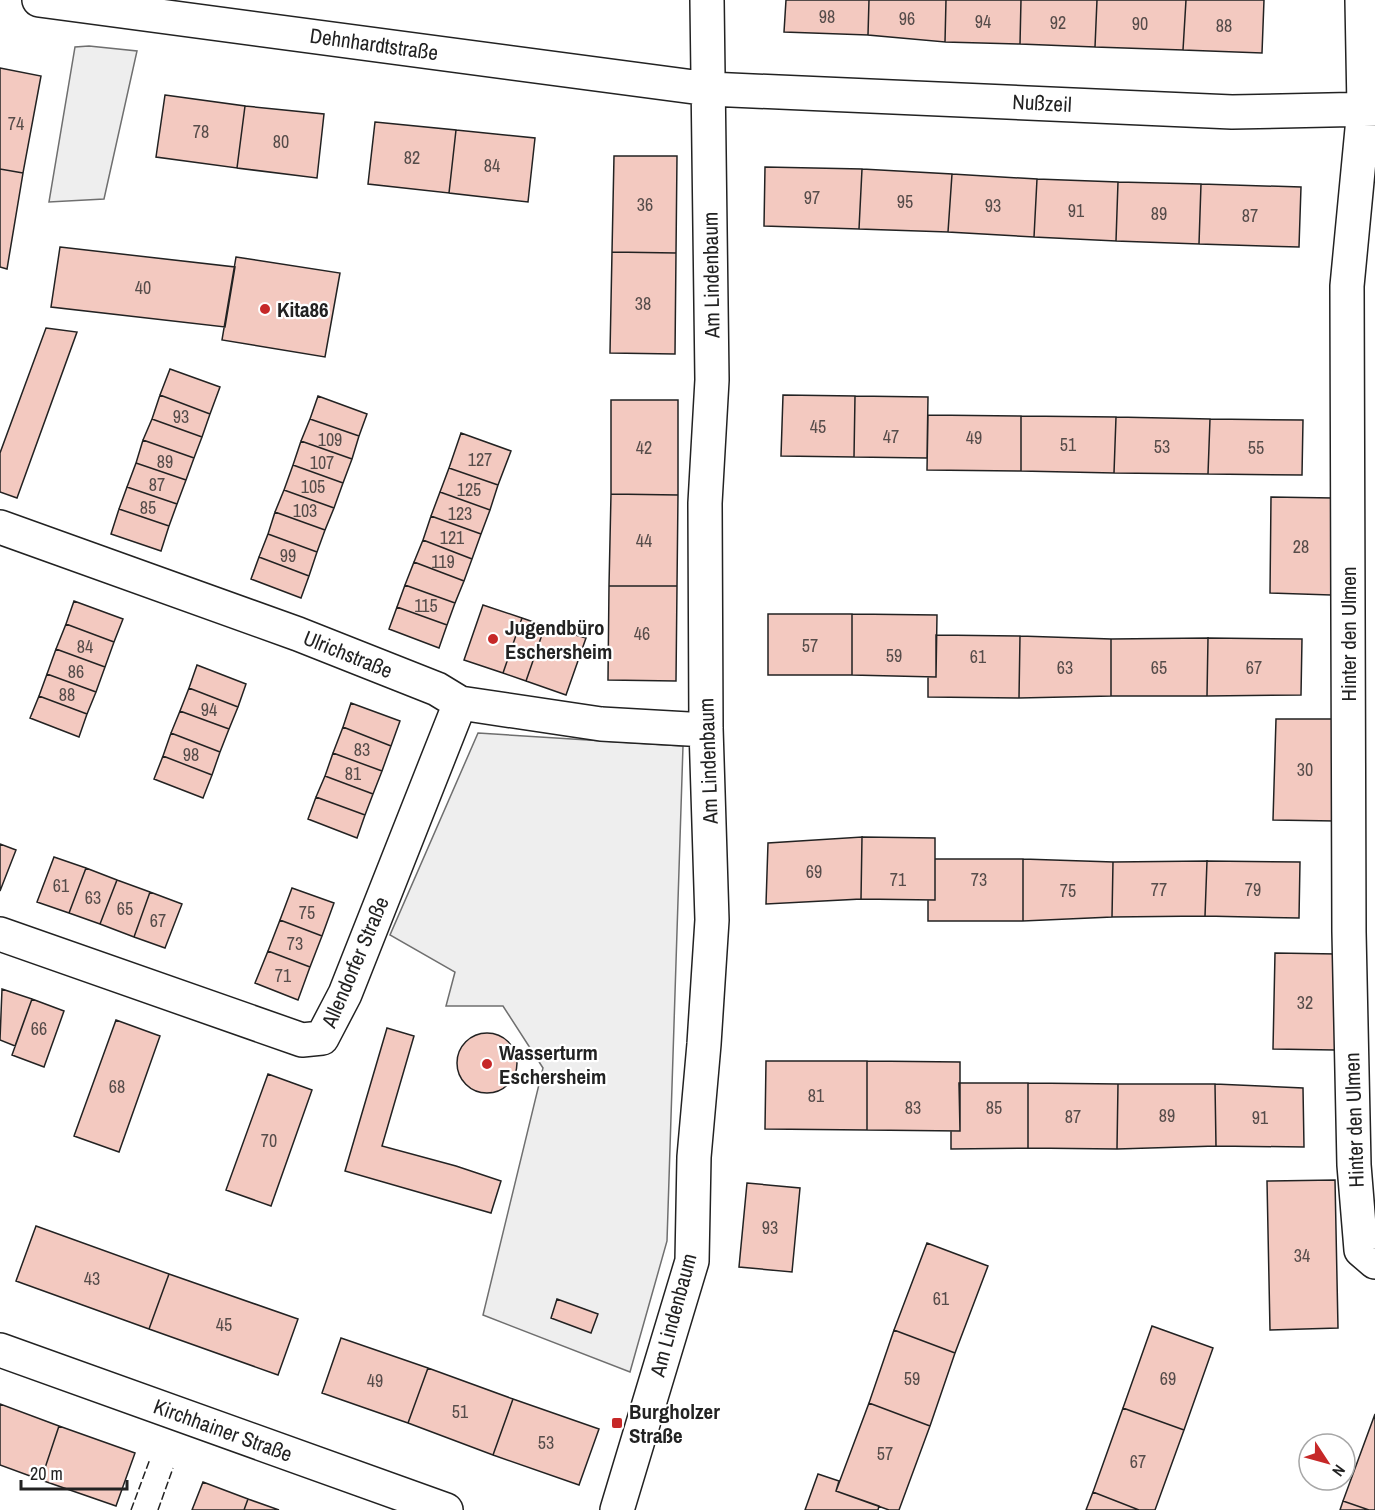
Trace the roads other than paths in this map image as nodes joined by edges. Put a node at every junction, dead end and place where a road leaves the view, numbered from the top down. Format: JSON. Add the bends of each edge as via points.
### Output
{"nodes":[{"id":1,"x":39,"y":0,"type":"edge"},
{"id":2,"x":707,"y":0,"type":"edge"},
{"id":3,"x":1362,"y":0,"type":"edge"},
{"id":4,"x":709,"y":89,"type":"junction"},
{"id":5,"x":1370,"y":108,"type":"edge"},
{"id":6,"x":0,"y":527,"type":"edge"},
{"id":7,"x":459,"y":703,"type":"junction"},
{"id":8,"x":706,"y":730,"type":"junction"},
{"id":9,"x":0,"y":934,"type":"edge"},
{"id":10,"x":1375,"y":1262,"type":"edge"},
{"id":11,"x":0,"y":1350,"type":"edge"},
{"id":12,"x":446,"y":1510,"type":"edge"},
{"id":13,"x":617,"y":1510,"type":"edge"}],
"edges":[{"from":1,"to":4,"type":"street","name":"Dehnhardtstraße"},
{"from":2,"to":4,"type":"street","name":"Am Lindenbaum"},
{"from":3,"to":5,"type":"street","name":"Hinter den Ulmen"},
{"from":4,"to":5,"type":"street","name":"Nußzeil","via":[[1232,112]]},
{"from":4,"to":8,"type":"street","name":"Am Lindenbaum","via":[[712,380],[705,503]]},
{"from":5,"to":10,"type":"street","name":"Hinter den Ulmen","via":[[1347,286],[1349,921],[1354,1165],[1360,1250]]},
{"from":6,"to":7,"type":"street","name":"Ulrichstraße","via":[[298,634],[436,689]]},
{"from":7,"to":8,"type":"street","name":"Ulrichstraße","via":[[601,724]]},
{"from":7,"to":9,"type":"street","name":"Allendorfer Straße","via":[[345,994],[322,1038],[302,1040]]},
{"from":8,"to":13,"type":"street","name":"Am Lindenbaum","via":[[712,920],[694,1156],[692,1261]]},
{"from":11,"to":12,"type":"street","name":"Kirchhainer Straße"}]}
